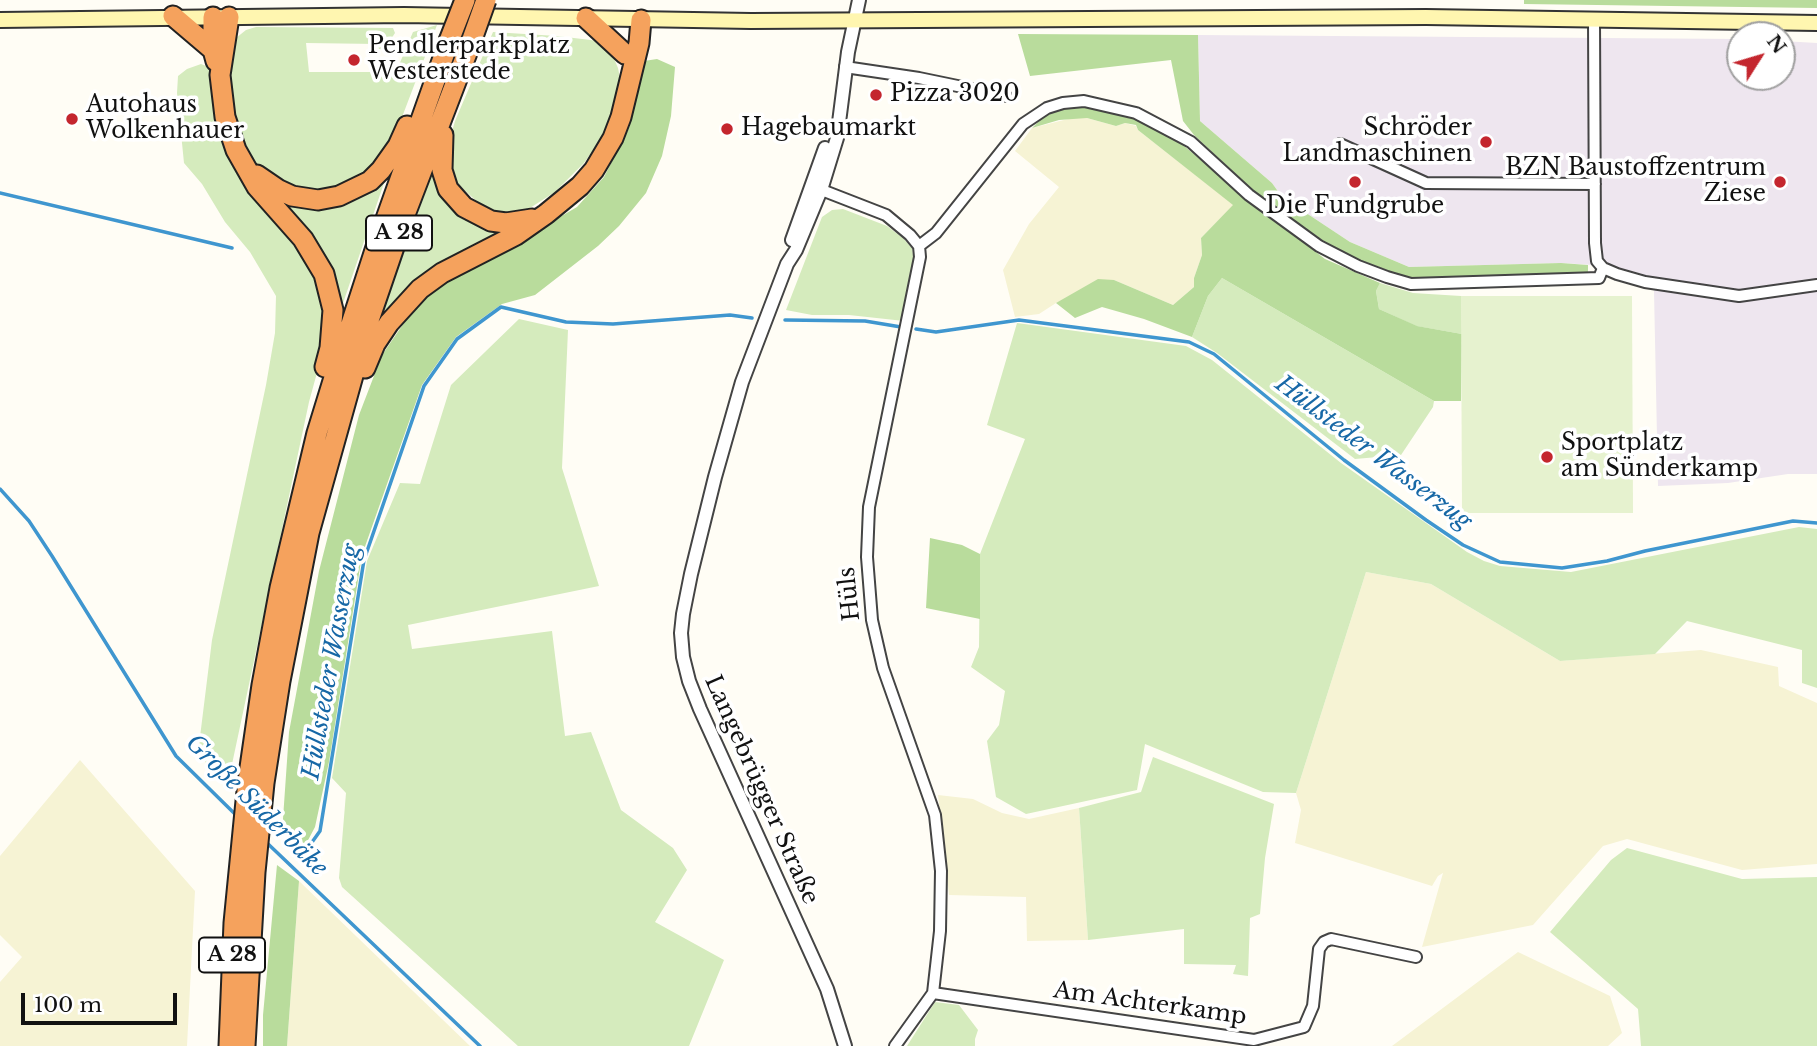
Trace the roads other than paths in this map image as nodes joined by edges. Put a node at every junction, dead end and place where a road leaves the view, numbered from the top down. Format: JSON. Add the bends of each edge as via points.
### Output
{"nodes":[{"id":1,"x":465,"y":0,"type":"edge"},
{"id":2,"x":486,"y":0,"type":"edge"},
{"id":3,"x":859,"y":0,"type":"edge"},
{"id":4,"x":173,"y":16,"type":"junction"},
{"id":5,"x":221,"y":17,"type":"junction"},
{"id":6,"x":586,"y":18,"type":"junction"},
{"id":7,"x":0,"y":20,"type":"edge"},
{"id":8,"x":635,"y":20,"type":"junction"},
{"id":9,"x":856,"y":20,"type":"junction"},
{"id":10,"x":1594,"y":20,"type":"junction"},
{"id":11,"x":1817,"y":23,"type":"edge"},
{"id":12,"x":213,"y":50,"type":"junction"},
{"id":13,"x":468,"y":52,"type":"junction"},
{"id":14,"x":628,"y":63,"type":"junction"},
{"id":15,"x":845,"y":67,"type":"junction"},
{"id":16,"x":220,"y":75,"type":"junction"},
{"id":17,"x":433,"y":84,"type":"junction"},
{"id":18,"x":1006,"y":96,"type":"dead end"},
{"id":19,"x":1340,"y":144,"type":"dead end"},
{"id":20,"x":243,"y":163,"type":"junction"},
{"id":21,"x":1595,"y":184,"type":"junction"},
{"id":22,"x":816,"y":188,"type":"junction"},
{"id":23,"x":546,"y":214,"type":"junction"},
{"id":24,"x":919,"y":246,"type":"junction"},
{"id":25,"x":1603,"y":268,"type":"junction"},
{"id":26,"x":1817,"y":285,"type":"edge"},
{"id":27,"x":341,"y":412,"type":"junction"},
{"id":28,"x":317,"y":433,"type":"junction"},
{"id":29,"x":256,"y":782,"type":"junction"},
{"id":30,"x":247,"y":868,"type":"junction"},
{"id":31,"x":1416,"y":957,"type":"dead end"},
{"id":32,"x":933,"y":993,"type":"junction"},
{"id":33,"x":229,"y":1046,"type":"edge"},
{"id":34,"x":245,"y":1046,"type":"edge"},
{"id":35,"x":845,"y":1046,"type":"edge"},
{"id":36,"x":895,"y":1046,"type":"edge"}],
"edges":[{"from":1,"to":17,"type":"highway","number":"A 28","bridge":true},
{"from":2,"to":13,"type":"highway","number":"A 28","bridge":true},
{"from":3,"to":9,"type":"street","name":"Langebrügger Straße"},
{"from":4,"to":5,"type":"main road"},
{"from":4,"to":7,"type":"main road"},
{"from":4,"to":12,"type":"highway"},
{"from":5,"to":6,"type":"main road"},
{"from":5,"to":12,"type":"highway"},
{"from":5,"to":16,"type":"highway"},
{"from":6,"to":8,"type":"main road"},
{"from":6,"to":14,"type":"highway"},
{"from":8,"to":9,"type":"main road"},
{"from":8,"to":14,"type":"highway"},
{"from":9,"to":10,"type":"main road"},
{"from":9,"to":15,"type":"street","name":"Langebrügger Straße"},
{"from":10,"to":11,"type":"main road"},
{"from":10,"to":21,"type":"street"},
{"from":12,"to":16,"type":"highway"},
{"from":13,"to":23,"type":"highway","via":[[442,141],[442,170],[448,188],[464,207],[491,221],[517,223]]},
{"from":13,"to":27,"type":"highway","number":"A 28","via":[[402,225]]},
{"from":14,"to":23,"type":"highway","via":[[621,117],[605,153],[580,186]]},
{"from":15,"to":18,"type":"street"},
{"from":15,"to":22,"type":"street","name":"Langebrügger Straße","via":[[837,122]]},
{"from":16,"to":20,"type":"highway","via":[[230,137]]},
{"from":17,"to":20,"type":"highway","via":[[418,101],[391,157],[370,181],[350,193],[318,200],[292,196]]},
{"from":17,"to":28,"type":"highway","number":"A 28"},
{"from":19,"to":21,"type":"street","via":[[1426,183]]},
{"from":20,"to":28,"type":"highway","via":[[257,187],[316,257],[330,292],[333,330],[314,407]]},
{"from":21,"to":25,"type":"street","via":[[1595,243],[1597,261]]},
{"from":22,"to":24,"type":"street","via":[[886,215]]},
{"from":22,"to":35,"type":"street","name":"Langebrügger Straße","via":[[742,382],[715,477],[683,614],[683,657],[699,709],[827,989]]},
{"from":23,"to":27,"type":"highway","via":[[420,289],[375,344]]},
{"from":24,"to":25,"type":"street","via":[[936,233],[1023,124],[1047,108],[1084,101],[1136,113],[1191,142],[1249,195],[1319,246],[1387,277],[1411,284],[1599,278]]},
{"from":24,"to":32,"type":"street","name":"Hüls","via":[[869,507],[867,557],[872,620],[883,668],[938,828],[942,901]]},
{"from":25,"to":26,"type":"street","via":[[1645,282],[1740,296]]},
{"from":27,"to":29,"type":"highway","number":"A 28","via":[[309,533]]},
{"from":28,"to":29,"type":"highway","number":"A 28","via":[[262,685]]},
{"from":29,"to":30,"type":"highway","number":"A 28"},
{"from":30,"to":33,"type":"highway","number":"A 28","via":[[230,988]]},
{"from":30,"to":34,"type":"highway","number":"A 28"},
{"from":31,"to":32,"type":"street","name":"Am Achterkamp","via":[[1331,939],[1324,942],[1319,949],[1313,1006],[1304,1027],[1254,1040]]},
{"from":32,"to":36,"type":"street"}]}
